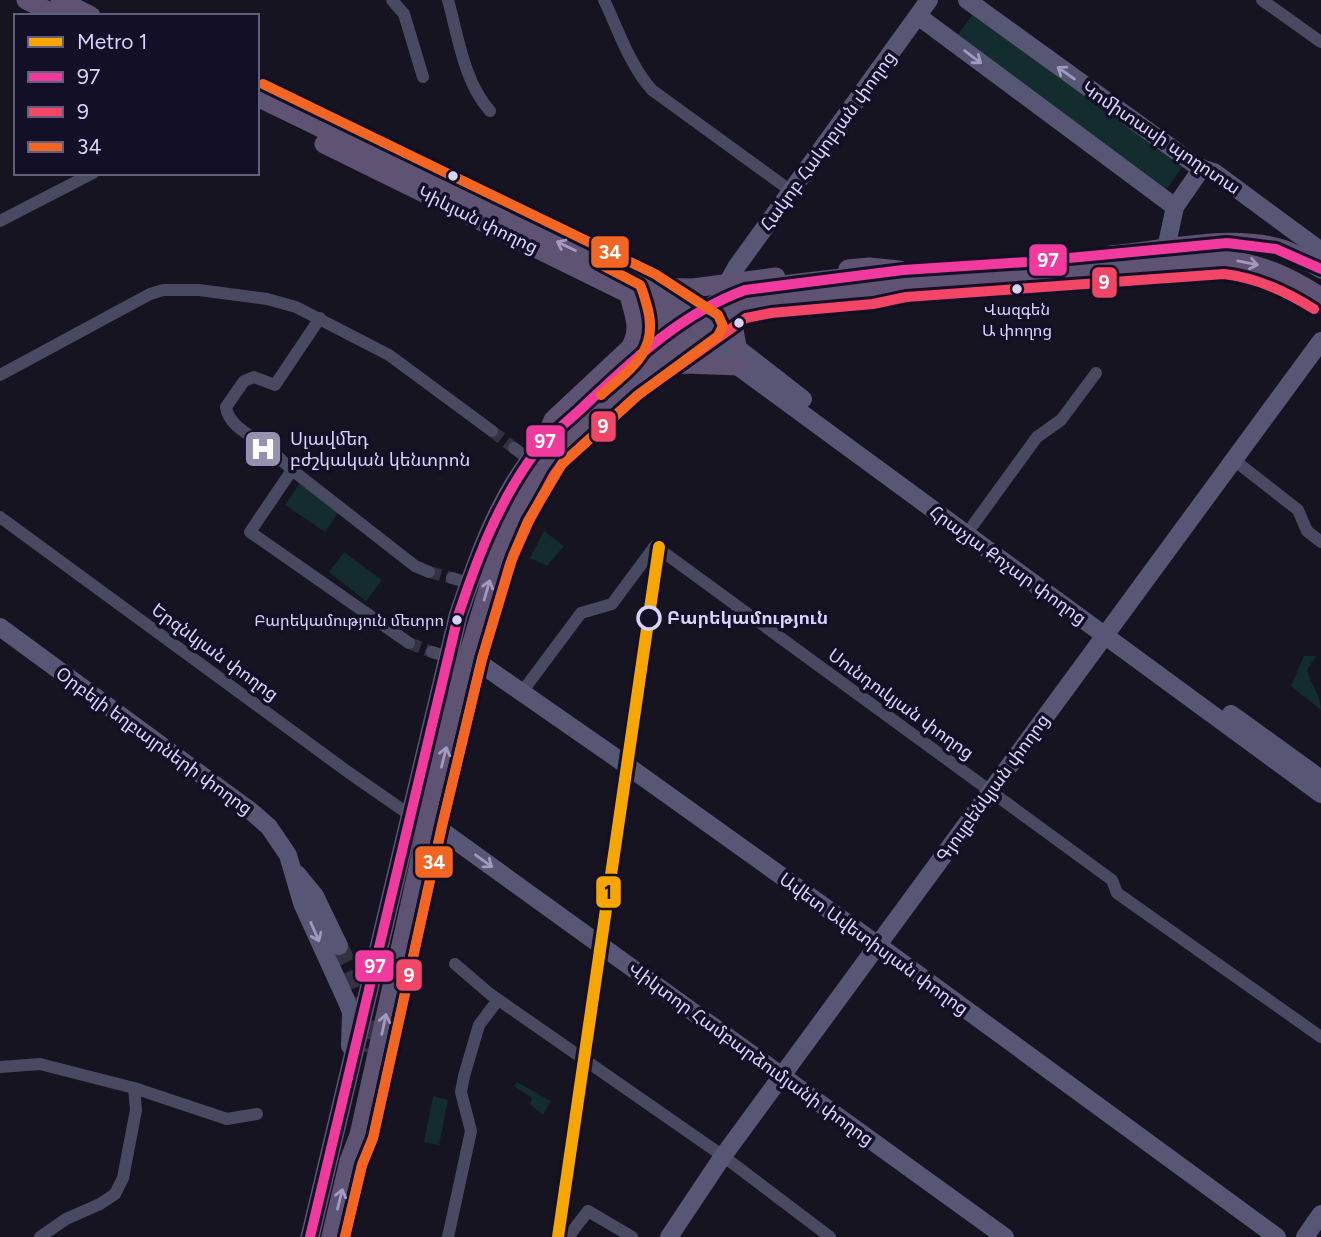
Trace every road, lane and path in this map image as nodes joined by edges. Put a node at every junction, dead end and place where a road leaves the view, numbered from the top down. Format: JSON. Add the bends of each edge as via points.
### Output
{"nodes":[{"id":1,"x":26,"y":0,"type":"edge"},
{"id":2,"x":392,"y":0,"type":"edge"},
{"id":3,"x":448,"y":0,"type":"edge"},
{"id":4,"x":604,"y":0,"type":"edge"},
{"id":5,"x":929,"y":0,"type":"edge"},
{"id":6,"x":967,"y":0,"type":"edge"},
{"id":7,"x":1263,"y":1,"type":"edge"},
{"id":8,"x":70,"y":11,"type":"edge"},
{"id":9,"x":918,"y":16,"type":"junction"},
{"id":10,"x":1321,"y":42,"type":"edge"},
{"id":11,"x":423,"y":77,"type":"dead end"},
{"id":12,"x":259,"y":98,"type":"edge"},
{"id":13,"x":490,"y":111,"type":"dead end"},
{"id":14,"x":259,"y":113,"type":"edge"},
{"id":15,"x":1202,"y":168,"type":"junction"},
{"id":16,"x":89,"y":175,"type":"edge"},
{"id":17,"x":422,"y":184,"type":"junction"},
{"id":18,"x":791,"y":191,"type":"junction"},
{"id":19,"x":1175,"y":207,"type":"junction"},
{"id":20,"x":0,"y":221,"type":"edge"},
{"id":21,"x":1166,"y":248,"type":"junction"},
{"id":22,"x":1321,"y":251,"type":"edge"},
{"id":23,"x":1321,"y":269,"type":"edge"},
{"id":24,"x":902,"y":277,"type":"junction"},
{"id":25,"x":728,"y":282,"type":"junction"},
{"id":26,"x":649,"y":287,"type":"junction"},
{"id":27,"x":628,"y":294,"type":"junction"},
{"id":28,"x":1321,"y":297,"type":"edge"},
{"id":29,"x":740,"y":305,"type":"junction"},
{"id":30,"x":320,"y":318,"type":"junction"},
{"id":31,"x":687,"y":324,"type":"junction"},
{"id":32,"x":1321,"y":341,"type":"edge"},
{"id":33,"x":737,"y":346,"type":"junction"},
{"id":34,"x":630,"y":348,"type":"junction"},
{"id":35,"x":739,"y":366,"type":"junction"},
{"id":36,"x":650,"y":368,"type":"junction"},
{"id":37,"x":1096,"y":373,"type":"dead end"},
{"id":38,"x":0,"y":375,"type":"edge"},
{"id":39,"x":492,"y":431,"type":"tunnel mouth"},
{"id":40,"x":534,"y":452,"type":"junction"},
{"id":41,"x":1234,"y":460,"type":"junction"},
{"id":42,"x":292,"y":470,"type":"junction"},
{"id":43,"x":0,"y":517,"type":"edge"},
{"id":44,"x":973,"y":525,"type":"junction"},
{"id":45,"x":1321,"y":542,"type":"edge"},
{"id":46,"x":429,"y":572,"type":"tunnel mouth"},
{"id":47,"x":0,"y":627,"type":"edge"},
{"id":48,"x":1108,"y":632,"type":"junction"},
{"id":49,"x":410,"y":643,"type":"tunnel mouth"},
{"id":50,"x":449,"y":655,"type":"junction"},
{"id":51,"x":522,"y":692,"type":"junction"},
{"id":52,"x":1321,"y":779,"type":"edge"},
{"id":53,"x":990,"y":791,"type":"junction"},
{"id":54,"x":1321,"y":794,"type":"edge"},
{"id":55,"x":419,"y":819,"type":"junction"},
{"id":56,"x":293,"y":868,"type":"junction"},
{"id":57,"x":878,"y":945,"type":"junction"},
{"id":58,"x":339,"y":946,"type":"tunnel mouth"},
{"id":59,"x":455,"y":964,"type":"dead end"},
{"id":60,"x":498,"y":1000,"type":"junction"},
{"id":61,"x":1321,"y":1038,"type":"edge"},
{"id":62,"x":368,"y":1052,"type":"tunnel mouth"},
{"id":63,"x":0,"y":1067,"type":"edge"},
{"id":64,"x":782,"y":1077,"type":"junction"},
{"id":65,"x":134,"y":1088,"type":"junction"},
{"id":66,"x":341,"y":1105,"type":"junction"},
{"id":67,"x":257,"y":1114,"type":"dead end"},
{"id":68,"x":723,"y":1156,"type":"junction"},
{"id":69,"x":349,"y":1161,"type":"junction"},
{"id":70,"x":1321,"y":1213,"type":"edge"},
{"id":71,"x":1321,"y":1227,"type":"edge"},
{"id":72,"x":40,"y":1237,"type":"edge"},
{"id":73,"x":310,"y":1237,"type":"edge"},
{"id":74,"x":331,"y":1237,"type":"edge"},
{"id":75,"x":448,"y":1237,"type":"edge"},
{"id":76,"x":568,"y":1237,"type":"edge"},
{"id":77,"x":632,"y":1237,"type":"edge"},
{"id":78,"x":668,"y":1237,"type":"edge"},
{"id":79,"x":830,"y":1237,"type":"edge"},
{"id":80,"x":1005,"y":1237,"type":"edge"},
{"id":81,"x":1277,"y":1237,"type":"edge"},
{"id":82,"x":1305,"y":1237,"type":"edge"},
{"id":83,"x":1314,"y":1237,"type":"edge"}],
"edges":[{"from":1,"to":8,"type":"main road"},
{"from":2,"to":11,"type":"street","via":[[404,15]]},
{"from":3,"to":13,"type":"street","via":[[467,69]]},
{"from":4,"to":18,"type":"street","via":[[652,90]]},
{"from":5,"to":9,"type":"street","name":"Հակոբ Հակոբյան փողոց"},
{"from":15,"to":6,"type":"street","name":"Կոմիտասի պողոտա","one_way":true},
{"from":7,"to":10,"type":"street"},
{"from":9,"to":18,"type":"street","name":"Հակոբ Հակոբյան փողոց"},
{"from":9,"to":19,"type":"street","one_way":true},
{"from":12,"to":17,"type":"main road","name":"Կիևյան փողոց"},
{"from":14,"to":17,"type":"main road","name":"Կիևյան փողոց"},
{"from":15,"to":19,"type":"street"},
{"from":15,"to":22,"type":"street","name":"Կոմիտասի պողոտա","via":[[1214,172]]},
{"from":16,"to":20,"type":"street"},
{"from":26,"to":17,"type":"main road","name":"Կիևյան փողոց","one_way":true},
{"from":17,"to":27,"type":"main road","name":"Կիևյան փողոց"},
{"from":18,"to":25,"type":"street","name":"Հակոբ Հակոբյան փողոց"},
{"from":19,"to":21,"type":"street"},
{"from":21,"to":23,"type":"main road","via":[[1259,244],[1284,249]]},
{"from":21,"to":24,"type":"main road"},
{"from":24,"to":25,"type":"main road","via":[[869,267]]},
{"from":24,"to":28,"type":"main road","one_way":true,"via":[[1224,260],[1264,267]]},
{"from":24,"to":29,"type":"main road","via":[[872,290]]},
{"from":24,"to":31,"type":"main road","bridge":true,"via":[[745,290],[712,305]]},
{"from":25,"to":26,"type":"main road","via":[[693,288]]},
{"from":25,"to":29,"type":"main road","via":[[729,294]]},
{"from":26,"to":31,"type":"main road","name":"Կիևյան փողոց"},
{"from":27,"to":31,"type":"main road","name":"Կիևյան փողոց"},
{"from":27,"to":34,"type":"main road","via":[[637,325]]},
{"from":29,"to":31,"type":"main road"},
{"from":29,"to":33,"type":"main road","via":[[734,330]]},
{"from":30,"to":38,"type":"street","via":[[267,299],[163,290]]},
{"from":30,"to":39,"type":"street","via":[[389,355]]},
{"from":30,"to":42,"type":"street","via":[[275,385],[254,377],[244,381],[226,407],[233,422]]},
{"from":31,"to":33,"type":"street","name":"Հրաչյա Քոչար փողոց"},
{"from":31,"to":34,"type":"main road"},
{"from":31,"to":35,"type":"street","name":"Հրաչյա Քոչար փողոց"},
{"from":31,"to":36,"type":"main road"},
{"from":31,"to":40,"type":"main road","bridge":true,"via":[[628,365]]},
{"from":32,"to":41,"type":"street","name":"Գյուլբենկյան փողոց"},
{"from":33,"to":44,"type":"street","name":"Հրաչյա Քոչար փողոց","via":[[814,409]]},
{"from":34,"to":36,"type":"main road","via":[[644,349]]},
{"from":34,"to":40,"type":"main road","via":[[553,420]]},
{"from":35,"to":36,"type":"main road"},
{"from":35,"to":48,"type":"street","name":"Հրաչյա Քոչար փողոց"},
{"from":36,"to":40,"type":"main road","via":[[596,413]]},
{"from":37,"to":44,"type":"street","via":[[1061,420],[1037,437]]},
{"from":50,"to":40,"type":"main road","one_way":true,"via":[[516,515]]},
{"from":40,"to":50,"type":"main road","via":[[460,580]]},
{"from":41,"to":45,"type":"street","via":[[1298,510],[1307,531]]},
{"from":41,"to":48,"type":"street","name":"Գյուլբենկյան փողոց"},
{"from":42,"to":46,"type":"street","via":[[415,566]]},
{"from":42,"to":49,"type":"street","via":[[250,532]]},
{"from":43,"to":55,"type":"street","name":"Երզնկյան փողոց"},
{"from":44,"to":48,"type":"street","name":"Հրաչյա Քոչար փողոց"},
{"from":47,"to":56,"type":"street","name":"Օրբելի եղբայրների փողոց","via":[[252,812],[282,844]]},
{"from":48,"to":52,"type":"street","name":"Հրաչյա Քոչար փողոց"},
{"from":48,"to":53,"type":"street","name":"Գյուլբենկյան փողոց"},
{"from":48,"to":54,"type":"street","name":"Հրաչյա Քոչար փողոց"},
{"from":50,"to":51,"type":"street","name":"Ավետ Ավետիսյան փողոց"},
{"from":50,"to":55,"type":"main road"},
{"from":51,"to":53,"type":"street","name":"Սունդուկյան փողոց","via":[[581,612],[612,604],[655,547]]},
{"from":51,"to":57,"type":"street","name":"Ավետ Ավետիսյան փողոց"},
{"from":53,"to":57,"type":"street","name":"Գյուլբենկյան փողոց"},
{"from":53,"to":61,"type":"street","name":"Սունդուկյան փողոց","via":[[1112,880],[1117,892]]},
{"from":55,"to":64,"type":"street","name":"Վիկտոր Համբարձումյանի փողոց","one_way":true,"via":[[438,828]]},
{"from":55,"to":66,"type":"main road"},
{"from":69,"to":55,"type":"main road","one_way":true,"via":[[374,1070]]},
{"from":56,"to":58,"type":"street","name":"Օրբելի եղբայրների փողոց","via":[[315,896]]},
{"from":56,"to":66,"type":"street","name":"Օրբելի եղբայրների փողոց","one_way":true,"via":[[302,903],[351,1012]]},
{"from":57,"to":64,"type":"street","name":"Գյուլբենկյան փողոց"},
{"from":57,"to":81,"type":"street","name":"Ավետ Ավետիսյան փողոց"},
{"from":59,"to":60,"type":"street"},
{"from":60,"to":68,"type":"street"},
{"from":60,"to":75,"type":"street","via":[[479,1025],[464,1076],[461,1092],[471,1131]]},
{"from":62,"to":69,"type":"street"},
{"from":63,"to":65,"type":"street","via":[[40,1064]]},
{"from":64,"to":68,"type":"street","name":"Գյուլբենկյան փողոց"},
{"from":64,"to":80,"type":"street","name":"Վիկտոր Համբարձումյանի փողոց"},
{"from":65,"to":67,"type":"street","via":[[227,1119]]},
{"from":65,"to":72,"type":"street","via":[[136,1110],[123,1178],[115,1194]]},
{"from":66,"to":73,"type":"main road"},
{"from":68,"to":78,"type":"street","name":"Գյուլբենկյան փողոց"},
{"from":68,"to":79,"type":"street"},
{"from":74,"to":69,"type":"main road","one_way":true},
{"from":70,"to":82,"type":"street"},
{"from":71,"to":83,"type":"street"},
{"from":76,"to":77,"type":"street","via":[[588,1211]]}]}
